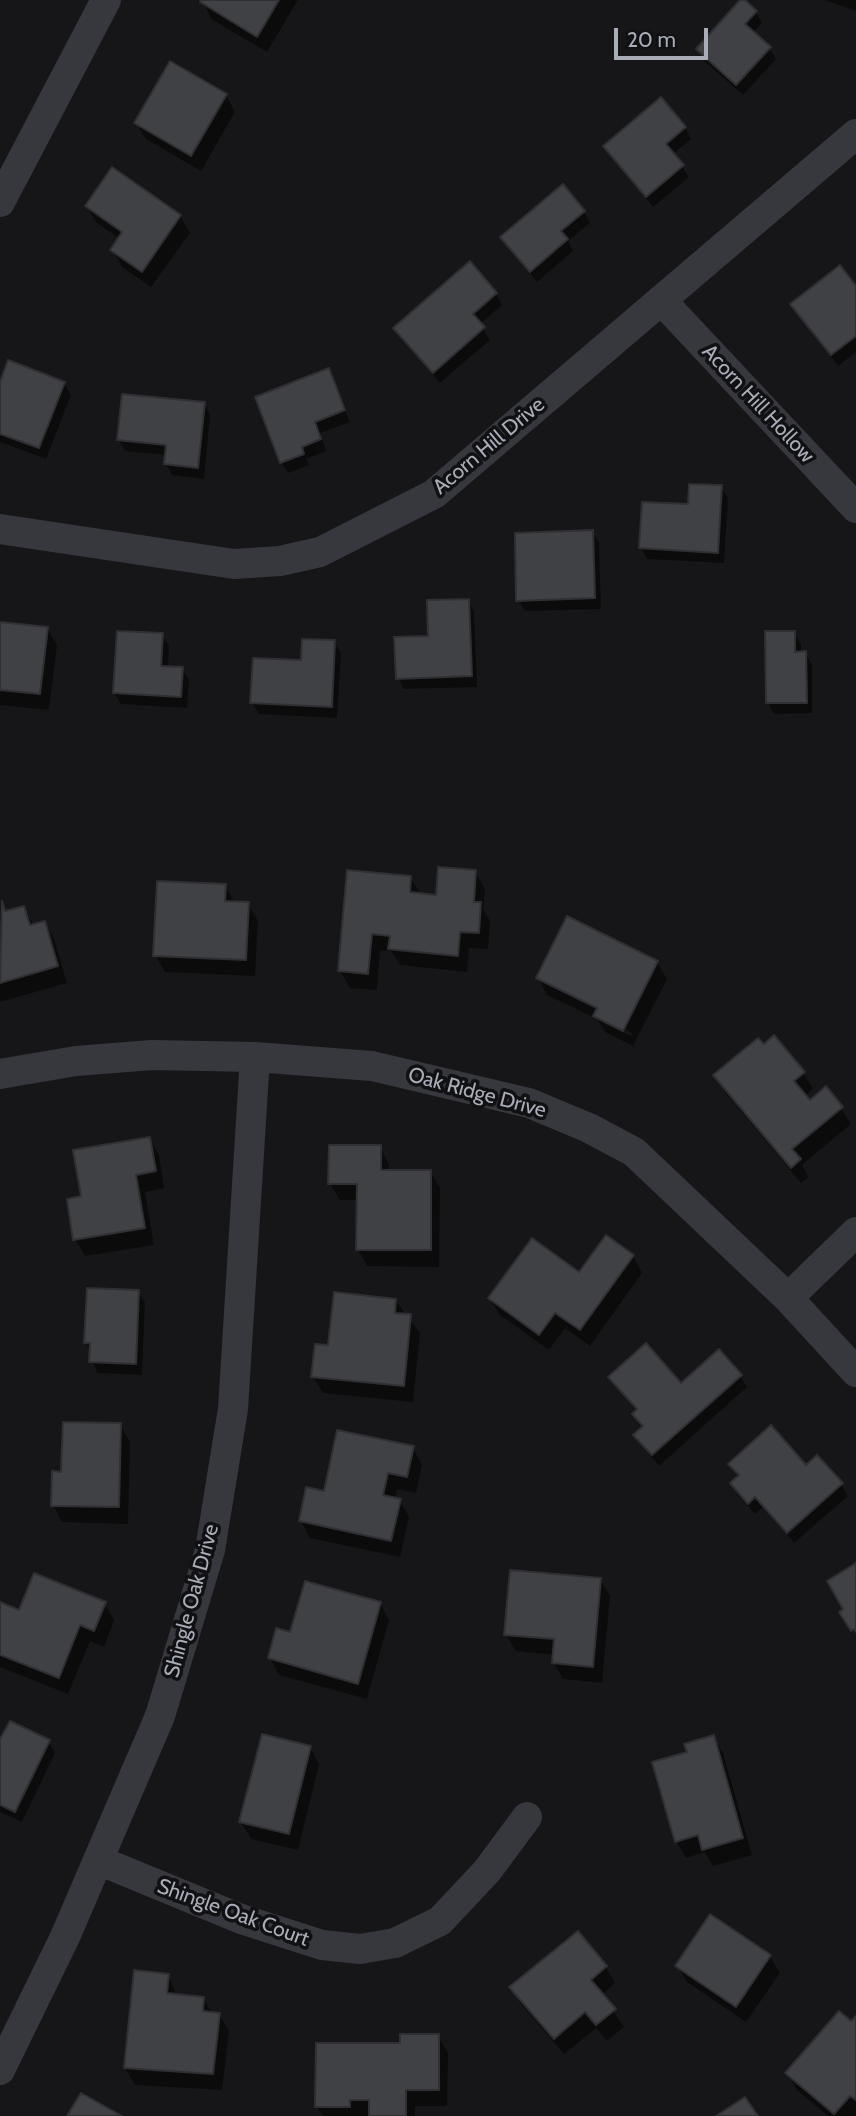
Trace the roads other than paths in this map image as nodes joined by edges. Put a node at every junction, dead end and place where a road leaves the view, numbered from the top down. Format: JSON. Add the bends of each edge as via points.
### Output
{"nodes":[{"id":1,"x":106,"y":0,"type":"edge"},
{"id":2,"x":856,"y":134,"type":"edge"},
{"id":3,"x":0,"y":202,"type":"edge"},
{"id":4,"x":661,"y":300,"type":"junction"},
{"id":5,"x":856,"y":508,"type":"edge"},
{"id":6,"x":0,"y":529,"type":"edge"},
{"id":7,"x":255,"y":1057,"type":"junction"},
{"id":8,"x":0,"y":1074,"type":"edge"},
{"id":9,"x":856,"y":1232,"type":"edge"},
{"id":10,"x":788,"y":1298,"type":"junction"},
{"id":11,"x":856,"y":1372,"type":"edge"},
{"id":12,"x":527,"y":1817,"type":"dead end"},
{"id":13,"x":98,"y":1860,"type":"junction"},
{"id":14,"x":0,"y":2070,"type":"edge"}],
"edges":[{"from":1,"to":3,"type":"street"},
{"from":2,"to":4,"type":"street","name":"Acorn Hill Drive"},
{"from":4,"to":5,"type":"street","name":"Acorn Hill Hollow"},
{"from":4,"to":6,"type":"street","name":"Acorn Hill Drive","via":[[434,494],[320,552],[234,564]]},
{"from":7,"to":8,"type":"street","name":"Oak Ridge Drive","via":[[152,1055]]},
{"from":7,"to":10,"type":"street","name":"Oak Ridge Drive","via":[[372,1066],[528,1103],[589,1128],[634,1153]]},
{"from":7,"to":13,"type":"street","name":"Shingle Oak Drive","via":[[233,1409],[210,1550],[160,1716]]},
{"from":9,"to":10,"type":"street"},
{"from":10,"to":11,"type":"street","name":"Oak Ridge Drive"},
{"from":12,"to":13,"type":"street","name":"Shingle Oak Court","via":[[487,1871],[440,1922],[395,1943],[360,1949],[322,1945],[241,1919]]},
{"from":13,"to":14,"type":"street","name":"Shingle Oak Drive"}]}
